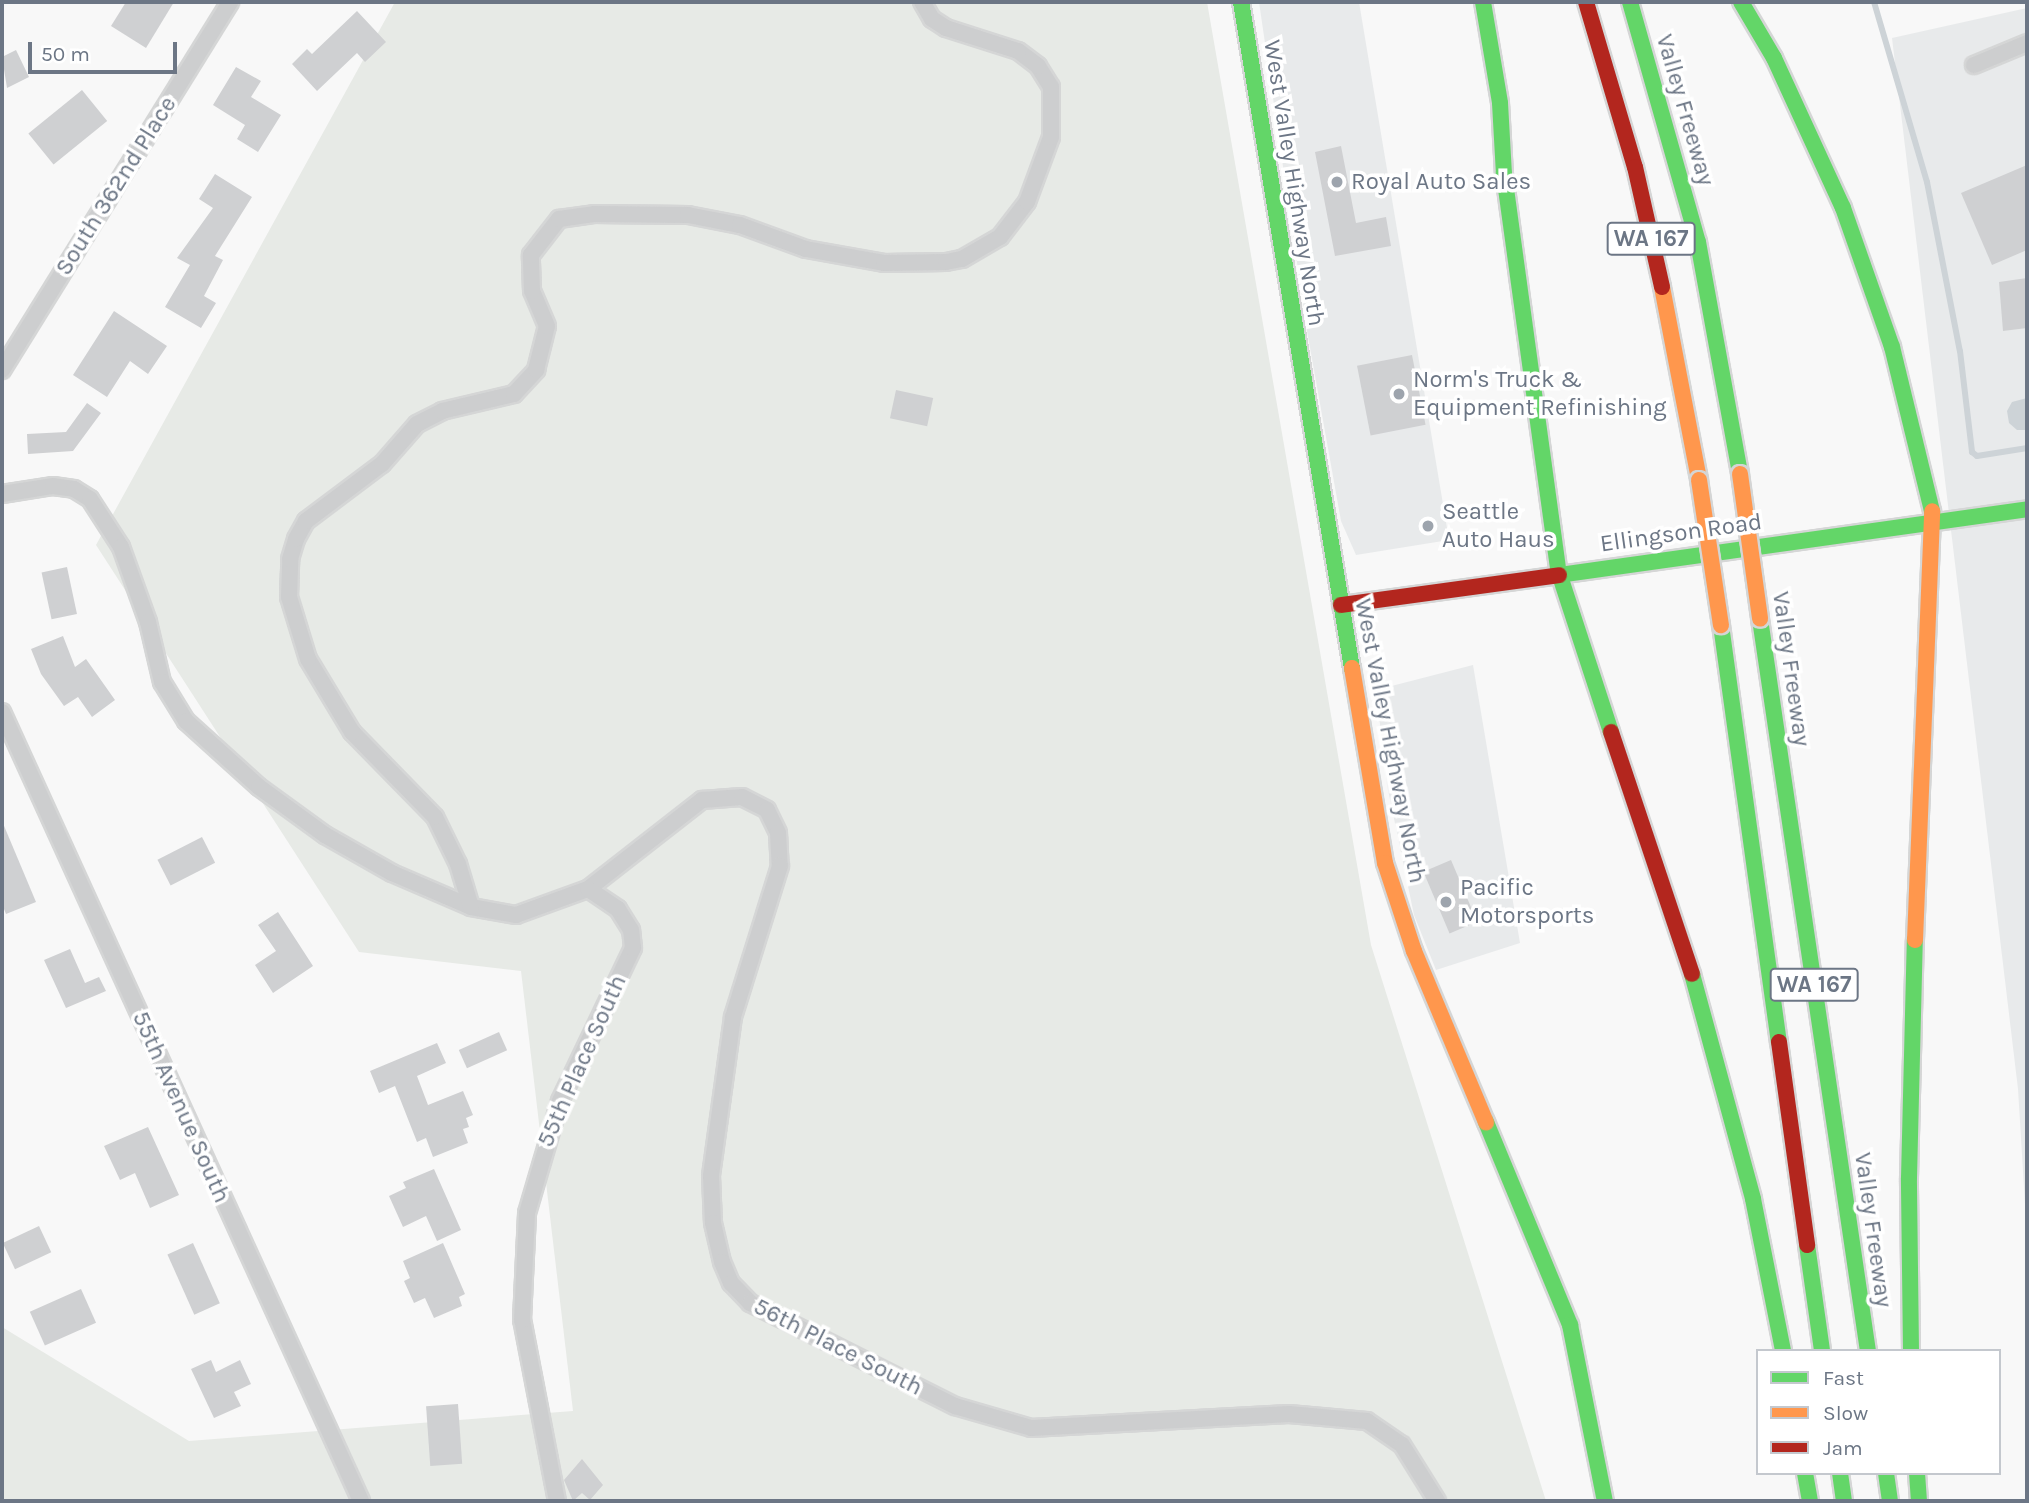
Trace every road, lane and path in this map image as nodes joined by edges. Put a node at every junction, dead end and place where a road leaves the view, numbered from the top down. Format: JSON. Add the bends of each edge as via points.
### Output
{"nodes":[{"id":1,"x":230,"y":2,"type":"edge"},
{"id":2,"x":922,"y":2,"type":"edge"},
{"id":3,"x":1241,"y":2,"type":"edge"},
{"id":4,"x":1483,"y":2,"type":"edge"},
{"id":5,"x":1586,"y":2,"type":"edge"},
{"id":6,"x":1630,"y":2,"type":"edge"},
{"id":7,"x":1741,"y":2,"type":"edge"},
{"id":8,"x":2027,"y":43,"type":"edge"},
{"id":9,"x":1974,"y":65,"type":"dead end"},
{"id":10,"x":2,"y":370,"type":"edge"},
{"id":11,"x":2,"y":494,"type":"edge"},
{"id":12,"x":2027,"y":509,"type":"edge"},
{"id":13,"x":1935,"y":522,"type":"junction"},
{"id":14,"x":1559,"y":573,"type":"junction"},
{"id":15,"x":1341,"y":605,"type":"junction"},
{"id":16,"x":2,"y":712,"type":"edge"},
{"id":17,"x":588,"y":889,"type":"junction"},
{"id":18,"x":471,"y":907,"type":"junction"},
{"id":19,"x":1783,"y":1349,"type":"edge"},
{"id":20,"x":1822,"y":1349,"type":"edge"},
{"id":21,"x":1868,"y":1349,"type":"edge"},
{"id":22,"x":1911,"y":1349,"type":"edge"},
{"id":23,"x":1805,"y":1475,"type":"edge"},
{"id":24,"x":1840,"y":1475,"type":"edge"},
{"id":25,"x":1886,"y":1475,"type":"edge"},
{"id":26,"x":1917,"y":1475,"type":"edge"},
{"id":27,"x":361,"y":1501,"type":"edge"},
{"id":28,"x":556,"y":1501,"type":"edge"},
{"id":29,"x":1437,"y":1501,"type":"edge"},
{"id":30,"x":1605,"y":1501,"type":"edge"},
{"id":31,"x":1810,"y":1501,"type":"edge"},
{"id":32,"x":1844,"y":1501,"type":"edge"},
{"id":33,"x":1890,"y":1501,"type":"edge"},
{"id":34,"x":1919,"y":1501,"type":"edge"}],
"edges":[{"from":1,"to":10,"type":"street","name":"South 362nd Place"},
{"from":2,"to":18,"type":"street","via":[[932,19],[946,28],[997,42],[1038,66],[1051,87],[1051,137],[1027,202],[1013,225],[983,249],[946,262],[884,263],[806,249],[740,225],[688,215],[594,214],[559,219],[531,256],[532,291],[547,326],[536,370],[514,394],[442,411],[417,424],[382,464],[306,522],[290,559],[288,581],[292,615],[308,659],[352,732],[435,817],[458,864]]},
{"from":3,"to":15,"type":"main road","name":"West Valley Highway North"},
{"from":4,"to":14,"type":"main road","via":[[1500,103],[1504,174]]},
{"from":5,"to":20,"type":"main road","number":"WA 167","bridge":true,"via":[[1635,167],[1699,480]]},
{"from":6,"to":21,"type":"main road","name":"Valley Freeway","number":"WA 167","bridge":true,"via":[[1698,242],[1740,474]]},
{"from":7,"to":13,"type":"main road","via":[[1774,58],[1843,208],[1892,347]]},
{"from":8,"to":9,"type":"street"},
{"from":11,"to":18,"type":"street","via":[[53,486],[74,489],[90,499],[121,547],[148,622],[162,682],[186,721],[259,787],[325,835],[392,873]]},
{"from":12,"to":13,"type":"main road","name":"Ellingson Road"},
{"from":13,"to":14,"type":"main road","name":"Ellingson Road"},
{"from":13,"to":22,"type":"main road","via":[[1918,812],[1909,1178]]},
{"from":14,"to":15,"type":"main road","name":"Ellingson Road"},
{"from":14,"to":19,"type":"main road","via":[[1703,1009],[1753,1199]]},
{"from":15,"to":30,"type":"main road","name":"West Valley Highway North","via":[[1396,901],[1570,1325]]},
{"from":16,"to":27,"type":"street","name":"55th Avenue South"},
{"from":17,"to":18,"type":"street","name":"56th Place South","via":[[516,915]]},
{"from":17,"to":28,"type":"street","name":"55th Place South","via":[[618,909],[631,930],[633,948],[560,1101],[525,1224],[522,1320]]},
{"from":17,"to":29,"type":"street","name":"56th Place South","via":[[705,799],[746,798],[761,805],[773,820],[780,866],[733,1017],[711,1176],[718,1250],[743,1299],[955,1406],[1031,1428],[1321,1414],[1367,1421],[1402,1445]]},
{"from":23,"to":31,"type":"main road"},
{"from":24,"to":32,"type":"main road"},
{"from":25,"to":33,"type":"main road"},
{"from":26,"to":34,"type":"main road"}]}
